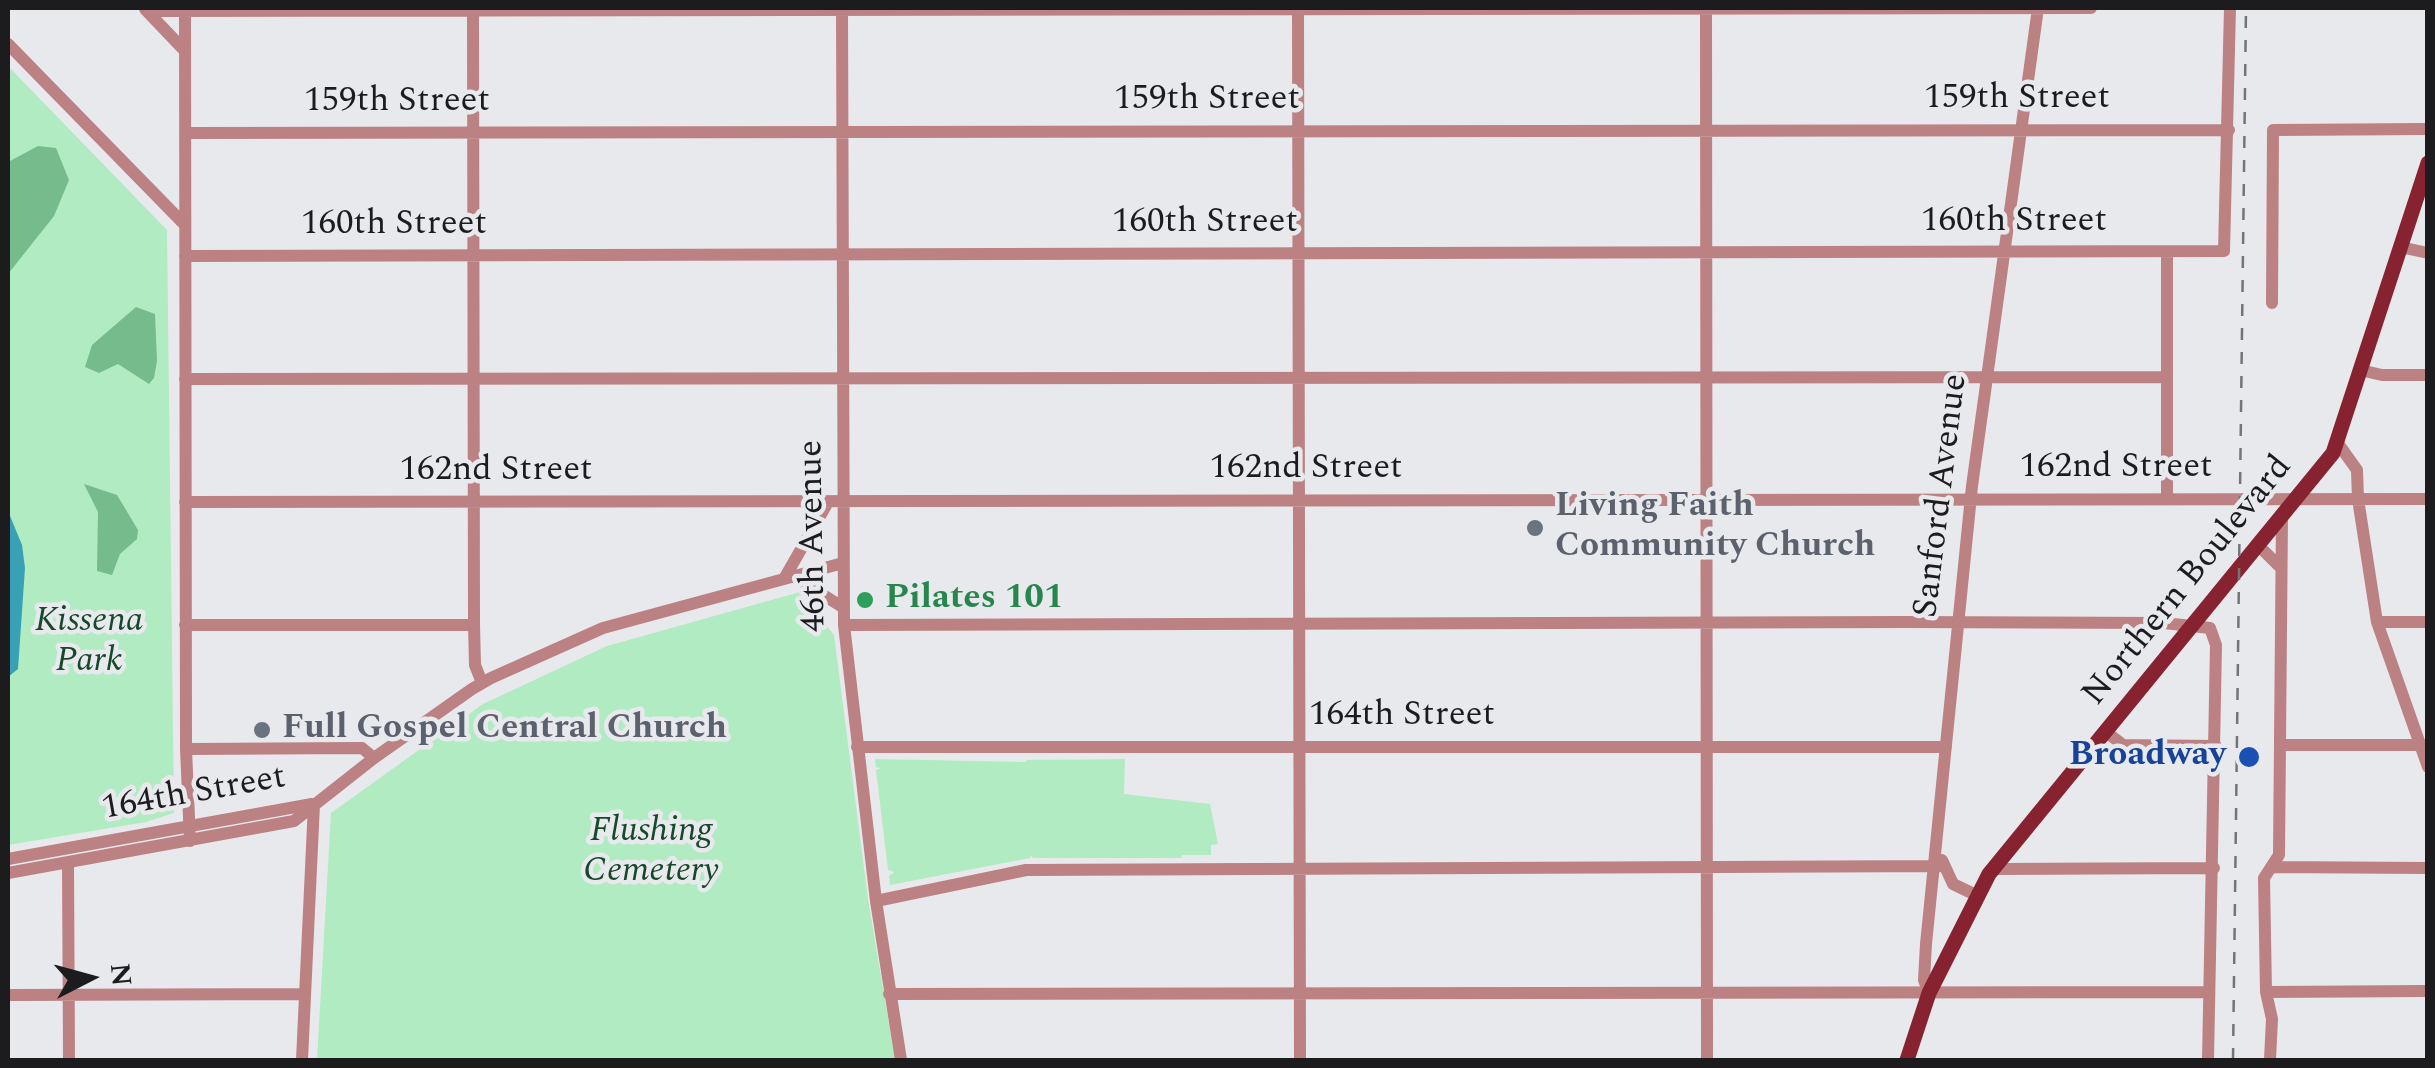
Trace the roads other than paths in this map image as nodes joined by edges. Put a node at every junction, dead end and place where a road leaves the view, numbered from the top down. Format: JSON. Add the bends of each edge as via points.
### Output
{"nodes":[{"id":1,"x":473,"y":8,"type":"edge"},
{"id":2,"x":842,"y":8,"type":"edge"},
{"id":3,"x":1298,"y":8,"type":"edge"},
{"id":4,"x":1706,"y":8,"type":"edge"},
{"id":5,"x":2038,"y":8,"type":"edge"},
{"id":6,"x":2091,"y":8,"type":"edge"},
{"id":7,"x":2230,"y":8,"type":"edge"},
{"id":8,"x":185,"y":9,"type":"edge"},
{"id":9,"x":146,"y":10,"type":"edge"},
{"id":10,"x":8,"y":44,"type":"edge"},
{"id":11,"x":185,"y":51,"type":"junction"},
{"id":12,"x":1706,"y":130,"type":"junction"},
{"id":13,"x":2022,"y":130,"type":"junction"},
{"id":14,"x":2229,"y":130,"type":"junction"},
{"id":15,"x":2428,"y":130,"type":"edge"},
{"id":16,"x":1299,"y":131,"type":"junction"},
{"id":17,"x":842,"y":132,"type":"junction"},
{"id":18,"x":184,"y":133,"type":"junction"},
{"id":19,"x":473,"y":133,"type":"junction"},
{"id":20,"x":2428,"y":163,"type":"edge"},
{"id":21,"x":184,"y":225,"type":"junction"},
{"id":22,"x":2400,"y":248,"type":"junction"},
{"id":23,"x":2004,"y":252,"type":"junction"},
{"id":24,"x":2168,"y":253,"type":"junction"},
{"id":25,"x":843,"y":254,"type":"junction"},
{"id":26,"x":1299,"y":254,"type":"junction"},
{"id":27,"x":1706,"y":254,"type":"junction"},
{"id":28,"x":2428,"y":254,"type":"edge"},
{"id":29,"x":185,"y":256,"type":"junction"},
{"id":30,"x":474,"y":256,"type":"junction"},
{"id":31,"x":2272,"y":303,"type":"dead end"},
{"id":32,"x":2360,"y":370,"type":"junction"},
{"id":33,"x":2428,"y":375,"type":"edge"},
{"id":34,"x":1706,"y":377,"type":"junction"},
{"id":35,"x":1987,"y":377,"type":"junction"},
{"id":36,"x":2167,"y":377,"type":"junction"},
{"id":37,"x":474,"y":378,"type":"junction"},
{"id":38,"x":842,"y":378,"type":"junction"},
{"id":39,"x":1299,"y":378,"type":"junction"},
{"id":40,"x":185,"y":380,"type":"junction"},
{"id":41,"x":2337,"y":442,"type":"junction"},
{"id":42,"x":1970,"y":499,"type":"junction"},
{"id":43,"x":2358,"y":499,"type":"junction"},
{"id":44,"x":2428,"y":499,"type":"edge"},
{"id":45,"x":1299,"y":500,"type":"junction"},
{"id":46,"x":1706,"y":500,"type":"junction"},
{"id":47,"x":2168,"y":500,"type":"junction"},
{"id":48,"x":2295,"y":500,"type":"junction"},
{"id":49,"x":836,"y":501,"type":"junction"},
{"id":50,"x":185,"y":502,"type":"junction"},
{"id":51,"x":474,"y":502,"type":"junction"},
{"id":52,"x":2282,"y":516,"type":"junction"},
{"id":53,"x":2258,"y":546,"type":"junction"},
{"id":54,"x":844,"y":563,"type":"junction"},
{"id":55,"x":2281,"y":568,"type":"junction"},
{"id":56,"x":789,"y":578,"type":"junction"},
{"id":57,"x":844,"y":608,"type":"junction"},
{"id":58,"x":2377,"y":622,"type":"junction"},
{"id":59,"x":2428,"y":622,"type":"edge"},
{"id":60,"x":1299,"y":623,"type":"junction"},
{"id":61,"x":1707,"y":623,"type":"junction"},
{"id":62,"x":1958,"y":623,"type":"junction"},
{"id":63,"x":185,"y":625,"type":"junction"},
{"id":64,"x":474,"y":625,"type":"junction"},
{"id":65,"x":844,"y":625,"type":"junction"},
{"id":66,"x":2192,"y":626,"type":"junction"},
{"id":67,"x":482,"y":683,"type":"junction"},
{"id":68,"x":2106,"y":731,"type":"junction"},
{"id":69,"x":2280,"y":745,"type":"junction"},
{"id":70,"x":2423,"y":745,"type":"edge"},
{"id":71,"x":1300,"y":746,"type":"junction"},
{"id":72,"x":2216,"y":746,"type":"junction"},
{"id":73,"x":857,"y":747,"type":"junction"},
{"id":74,"x":1707,"y":747,"type":"junction"},
{"id":75,"x":1946,"y":747,"type":"junction"},
{"id":76,"x":186,"y":749,"type":"junction"},
{"id":77,"x":374,"y":758,"type":"junction"},
{"id":78,"x":2428,"y":767,"type":"edge"},
{"id":79,"x":314,"y":804,"type":"junction"},
{"id":80,"x":189,"y":834,"type":"junction"},
{"id":81,"x":8,"y":859,"type":"edge"},
{"id":82,"x":68,"y":862,"type":"junction"},
{"id":83,"x":1939,"y":867,"type":"junction"},
{"id":84,"x":2272,"y":867,"type":"junction"},
{"id":85,"x":2214,"y":868,"type":"junction"},
{"id":86,"x":2428,"y":868,"type":"edge"},
{"id":87,"x":1300,"y":870,"type":"junction"},
{"id":88,"x":1707,"y":870,"type":"junction"},
{"id":89,"x":1991,"y":872,"type":"junction"},
{"id":90,"x":8,"y":873,"type":"edge"},
{"id":91,"x":1978,"y":896,"type":"junction"},
{"id":92,"x":876,"y":901,"type":"junction"},
{"id":93,"x":2428,"y":991,"type":"edge"},
{"id":94,"x":1707,"y":992,"type":"junction"},
{"id":95,"x":2208,"y":992,"type":"junction"},
{"id":96,"x":2266,"y":992,"type":"junction"},
{"id":97,"x":1300,"y":993,"type":"junction"},
{"id":98,"x":1929,"y":993,"type":"junction"},
{"id":99,"x":305,"y":994,"type":"junction"},
{"id":100,"x":889,"y":994,"type":"junction"},
{"id":101,"x":8,"y":995,"type":"edge"},
{"id":102,"x":69,"y":995,"type":"junction"},
{"id":103,"x":69,"y":1060,"type":"edge"},
{"id":104,"x":302,"y":1060,"type":"edge"},
{"id":105,"x":900,"y":1060,"type":"edge"},
{"id":106,"x":1300,"y":1060,"type":"edge"},
{"id":107,"x":1708,"y":1060,"type":"edge"},
{"id":108,"x":1907,"y":1060,"type":"edge"},
{"id":109,"x":2208,"y":1060,"type":"edge"},
{"id":110,"x":2270,"y":1060,"type":"edge"}],
"edges":[{"from":1,"to":2,"type":"street"},
{"from":1,"to":8,"type":"street"},
{"from":1,"to":19,"type":"street"},
{"from":2,"to":3,"type":"street"},
{"from":2,"to":17,"type":"street","name":"46th Avenue"},
{"from":3,"to":4,"type":"street"},
{"from":3,"to":16,"type":"street"},
{"from":4,"to":5,"type":"street"},
{"from":4,"to":12,"type":"street"},
{"from":5,"to":6,"type":"street"},
{"from":5,"to":13,"type":"street","name":"Sanford Avenue"},
{"from":7,"to":14,"type":"street"},
{"from":8,"to":9,"type":"street"},
{"from":8,"to":11,"type":"street"},
{"from":9,"to":11,"type":"street"},
{"from":10,"to":21,"type":"street"},
{"from":11,"to":18,"type":"street"},
{"from":12,"to":13,"type":"street","name":"159th Street"},
{"from":12,"to":16,"type":"street","name":"159th Street"},
{"from":12,"to":27,"type":"street"},
{"from":13,"to":14,"type":"street","name":"159th Street"},
{"from":13,"to":23,"type":"street","name":"Sanford Avenue"},
{"from":14,"to":24,"type":"street","name":"160th Street","via":[[2224,251]]},
{"from":15,"to":31,"type":"street","via":[[2273,130]]},
{"from":16,"to":17,"type":"street","name":"159th Street"},
{"from":16,"to":26,"type":"street"},
{"from":17,"to":19,"type":"street","name":"159th Street"},
{"from":17,"to":25,"type":"street","name":"46th Avenue"},
{"from":18,"to":19,"type":"street","name":"159th Street"},
{"from":18,"to":21,"type":"street"},
{"from":19,"to":30,"type":"street"},
{"from":20,"to":22,"type":"main road","name":"Northern Boulevard"},
{"from":21,"to":29,"type":"street"},
{"from":22,"to":28,"type":"street"},
{"from":22,"to":32,"type":"main road","name":"Northern Boulevard"},
{"from":23,"to":24,"type":"street","name":"160th Street"},
{"from":23,"to":27,"type":"street","name":"160th Street"},
{"from":23,"to":35,"type":"street","name":"Sanford Avenue"},
{"from":24,"to":36,"type":"street"},
{"from":25,"to":26,"type":"street","name":"160th Street"},
{"from":25,"to":30,"type":"street","name":"160th Street"},
{"from":25,"to":38,"type":"street","name":"46th Avenue"},
{"from":26,"to":27,"type":"street","name":"160th Street"},
{"from":26,"to":39,"type":"street"},
{"from":27,"to":34,"type":"street"},
{"from":29,"to":30,"type":"street","name":"160th Street"},
{"from":29,"to":40,"type":"street"},
{"from":30,"to":37,"type":"street"},
{"from":32,"to":33,"type":"street"},
{"from":32,"to":41,"type":"main road","name":"Northern Boulevard"},
{"from":34,"to":35,"type":"street"},
{"from":34,"to":39,"type":"street"},
{"from":34,"to":46,"type":"street"},
{"from":35,"to":36,"type":"street"},
{"from":35,"to":42,"type":"street","name":"Sanford Avenue"},
{"from":36,"to":47,"type":"street"},
{"from":37,"to":38,"type":"street"},
{"from":37,"to":40,"type":"street"},
{"from":37,"to":51,"type":"street"},
{"from":38,"to":39,"type":"street"},
{"from":38,"to":49,"type":"street","name":"46th Avenue"},
{"from":39,"to":45,"type":"street"},
{"from":40,"to":50,"type":"street"},
{"from":41,"to":43,"type":"street","via":[[2357,470]]},
{"from":41,"to":48,"type":"main road","name":"Northern Boulevard"},
{"from":42,"to":46,"type":"street","name":"162nd Street"},
{"from":42,"to":47,"type":"street","name":"162nd Street"},
{"from":42,"to":62,"type":"street","name":"Sanford Avenue"},
{"from":43,"to":44,"type":"street","name":"162nd Street"},
{"from":43,"to":48,"type":"street","name":"162nd Street"},
{"from":43,"to":58,"type":"street"},
{"from":45,"to":46,"type":"street","name":"162nd Street"},
{"from":45,"to":49,"type":"street","name":"162nd Street"},
{"from":45,"to":60,"type":"street"},
{"from":46,"to":61,"type":"street"},
{"from":47,"to":48,"type":"street","name":"162nd Street"},
{"from":48,"to":52,"type":"main road","name":"Northern Boulevard"},
{"from":49,"to":51,"type":"street","name":"162nd Street"},
{"from":49,"to":54,"type":"street","name":"46th Avenue"},
{"from":49,"to":56,"type":"street"},
{"from":50,"to":51,"type":"street","name":"162nd Street"},
{"from":50,"to":63,"type":"street"},
{"from":51,"to":64,"type":"street"},
{"from":52,"to":53,"type":"main road","name":"Northern Boulevard"},
{"from":52,"to":55,"type":"street"},
{"from":53,"to":55,"type":"street"},
{"from":53,"to":66,"type":"main road","name":"Northern Boulevard"},
{"from":54,"to":56,"type":"street"},
{"from":54,"to":57,"type":"street","name":"46th Avenue"},
{"from":55,"to":69,"type":"street"},
{"from":56,"to":57,"type":"street"},
{"from":56,"to":67,"type":"street","via":[[603,628]]},
{"from":57,"to":65,"type":"street","name":"46th Avenue"},
{"from":58,"to":59,"type":"street"},
{"from":58,"to":70,"type":"street"},
{"from":60,"to":61,"type":"street"},
{"from":60,"to":65,"type":"street"},
{"from":60,"to":71,"type":"street"},
{"from":61,"to":62,"type":"street"},
{"from":61,"to":74,"type":"street"},
{"from":62,"to":66,"type":"street"},
{"from":62,"to":75,"type":"street","name":"Sanford Avenue"},
{"from":63,"to":64,"type":"street"},
{"from":63,"to":76,"type":"street"},
{"from":64,"to":67,"type":"street"},
{"from":65,"to":73,"type":"street","name":"46th Avenue"},
{"from":66,"to":68,"type":"main road","name":"Northern Boulevard"},
{"from":66,"to":72,"type":"street","via":[[2210,628],[2216,645]]},
{"from":67,"to":77,"type":"street"},
{"from":68,"to":72,"type":"street","via":[[2123,746]]},
{"from":68,"to":89,"type":"main road","name":"Northern Boulevard"},
{"from":69,"to":70,"type":"street"},
{"from":69,"to":84,"type":"street","via":[[2280,855]]},
{"from":70,"to":78,"type":"street"},
{"from":71,"to":73,"type":"street","name":"164th Street"},
{"from":71,"to":74,"type":"street","name":"164th Street"},
{"from":71,"to":87,"type":"street"},
{"from":72,"to":85,"type":"street"},
{"from":73,"to":92,"type":"street","name":"46th Avenue"},
{"from":74,"to":75,"type":"street","name":"164th Street"},
{"from":74,"to":88,"type":"street"},
{"from":75,"to":83,"type":"street","name":"Sanford Avenue"},
{"from":76,"to":77,"type":"street","via":[[362,748]]},
{"from":76,"to":80,"type":"street"},
{"from":77,"to":79,"type":"street"},
{"from":79,"to":80,"type":"street","name":"164th Street"},
{"from":79,"to":99,"type":"street"},
{"from":80,"to":81,"type":"street","name":"164th Street"},
{"from":80,"to":82,"type":"street","name":"164th Street"},
{"from":82,"to":90,"type":"street","name":"164th Street"},
{"from":82,"to":102,"type":"street"},
{"from":83,"to":88,"type":"street"},
{"from":83,"to":91,"type":"street","via":[[1953,884]]},
{"from":83,"to":98,"type":"street","name":"Sanford Avenue","via":[[1924,980]]},
{"from":84,"to":86,"type":"street"},
{"from":84,"to":96,"type":"street","via":[[2264,878]]},
{"from":85,"to":89,"type":"street"},
{"from":85,"to":95,"type":"street"},
{"from":87,"to":88,"type":"street"},
{"from":87,"to":92,"type":"street","via":[[1026,870]]},
{"from":87,"to":97,"type":"street"},
{"from":88,"to":94,"type":"street"},
{"from":89,"to":91,"type":"main road","name":"Northern Boulevard"},
{"from":91,"to":98,"type":"main road","name":"Northern Boulevard"},
{"from":92,"to":100,"type":"street","name":"46th Avenue"},
{"from":93,"to":96,"type":"street"},
{"from":94,"to":97,"type":"street"},
{"from":94,"to":98,"type":"street"},
{"from":94,"to":107,"type":"street"},
{"from":95,"to":98,"type":"street"},
{"from":95,"to":109,"type":"street"},
{"from":96,"to":110,"type":"street"},
{"from":97,"to":100,"type":"street"},
{"from":97,"to":106,"type":"street"},
{"from":98,"to":108,"type":"main road","name":"Northern Boulevard"},
{"from":99,"to":102,"type":"street"},
{"from":99,"to":104,"type":"street"},
{"from":100,"to":105,"type":"street","name":"46th Avenue"},
{"from":101,"to":102,"type":"street"},
{"from":102,"to":103,"type":"street"}]}
